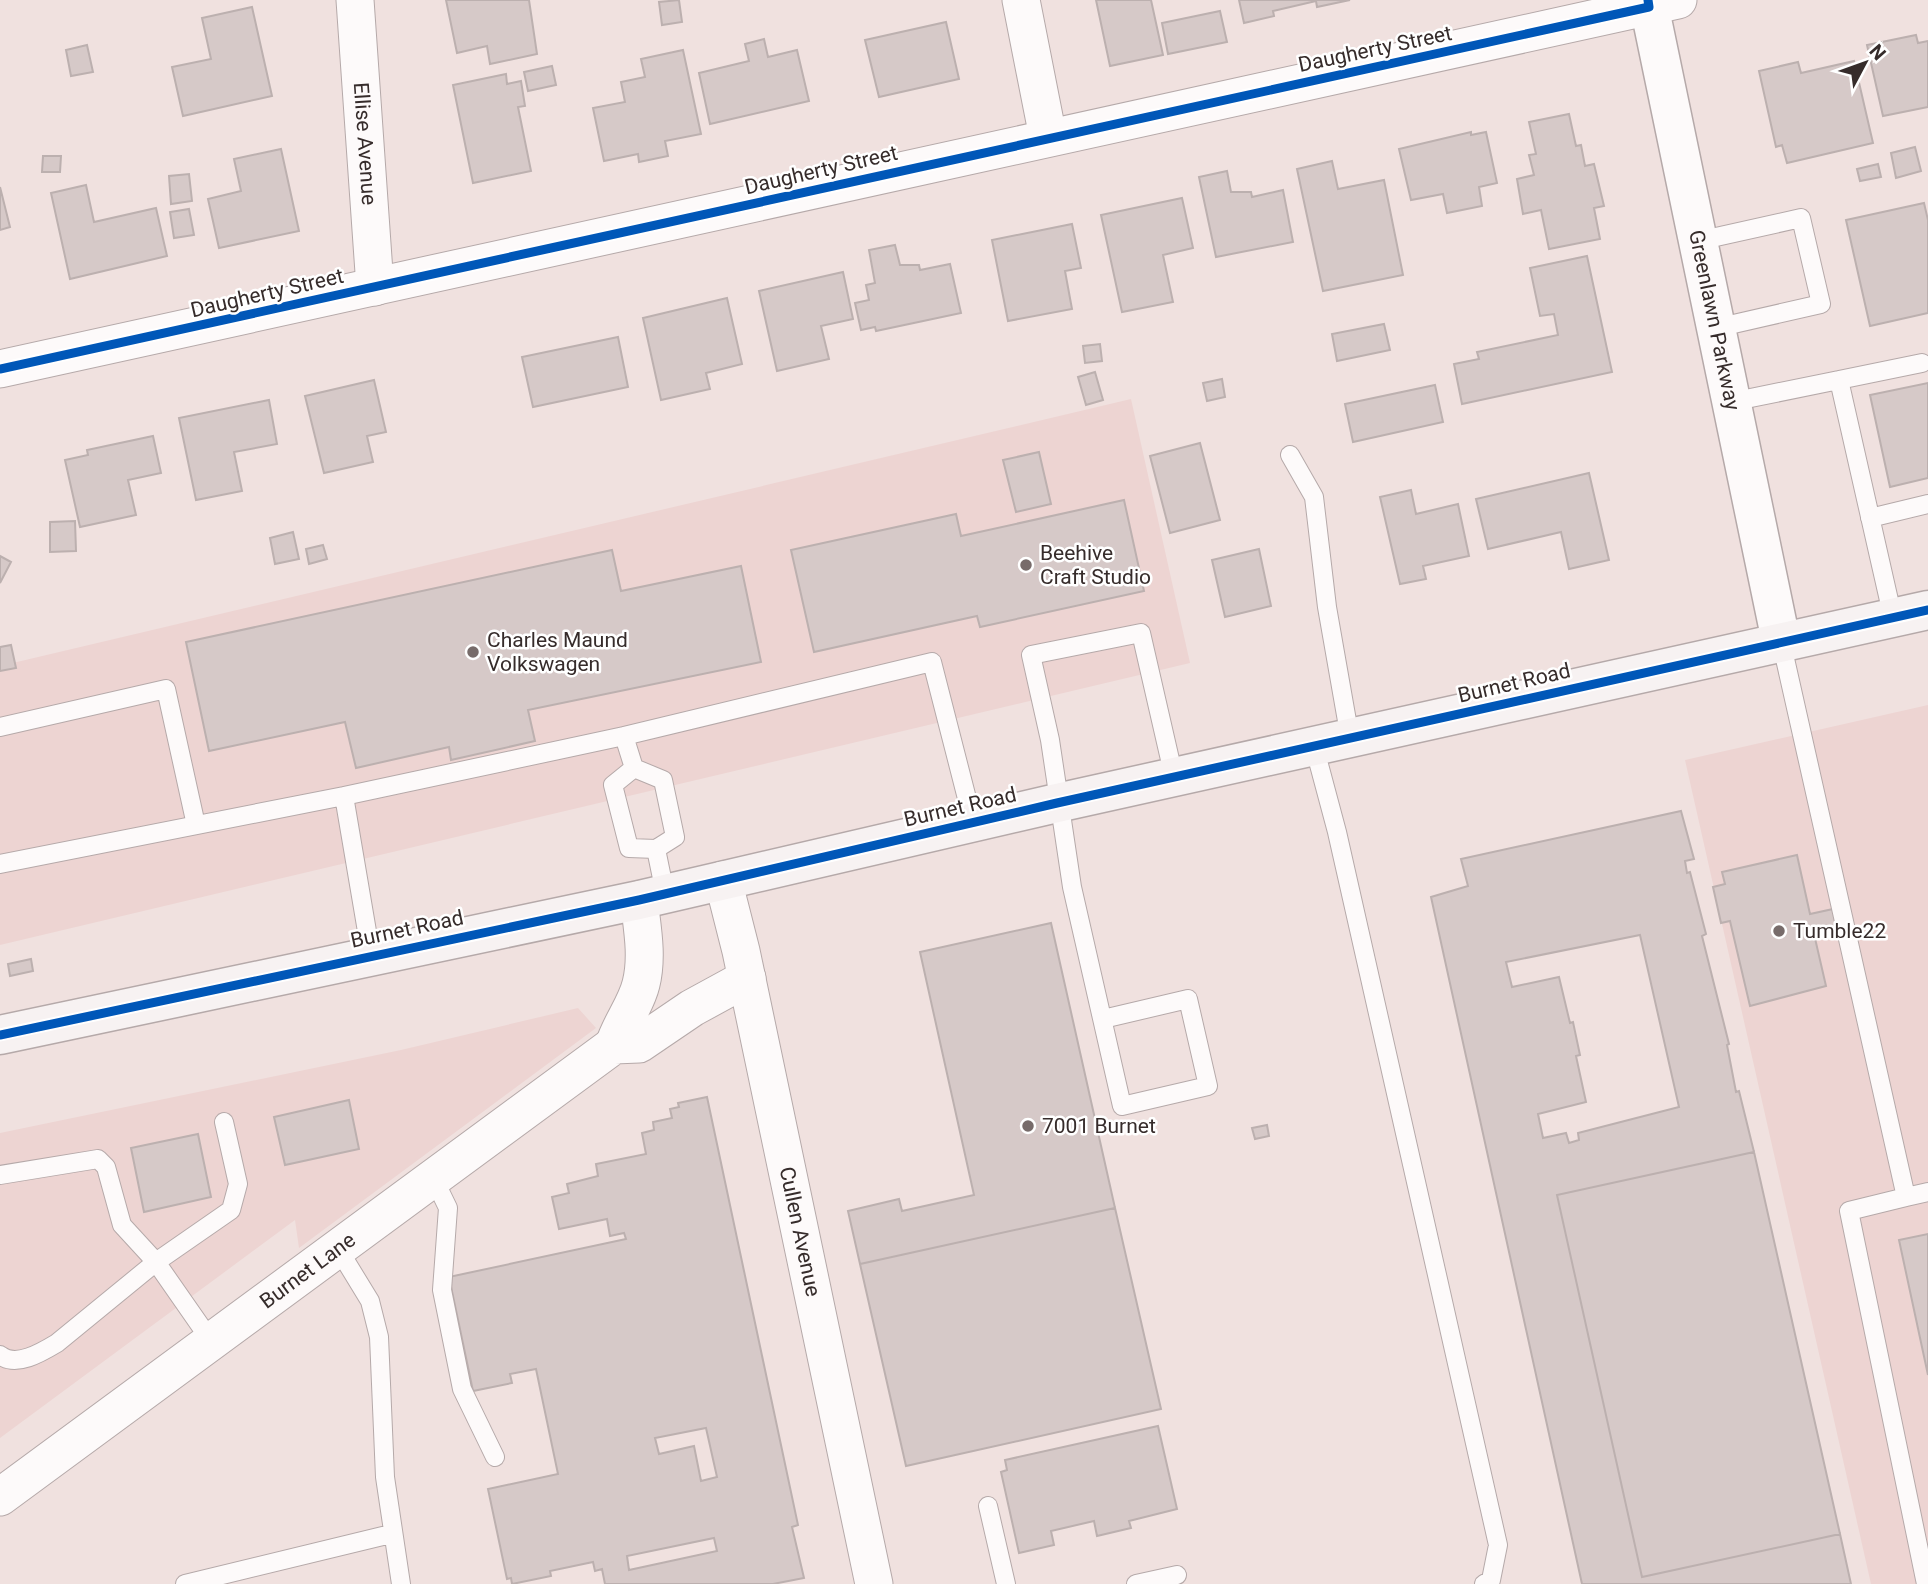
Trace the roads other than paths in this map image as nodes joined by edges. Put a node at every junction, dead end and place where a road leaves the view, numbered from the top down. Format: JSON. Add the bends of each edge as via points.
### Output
{"nodes":[{"id":1,"x":355,"y":0,"type":"edge"},
{"id":2,"x":1021,"y":0,"type":"edge"},
{"id":3,"x":1659,"y":2,"type":"edge"},
{"id":4,"x":1048,"y":137,"type":"junction"},
{"id":5,"x":1699,"y":241,"type":"junction"},
{"id":6,"x":376,"y":287,"type":"junction"},
{"id":7,"x":1716,"y":328,"type":"junction"},
{"id":8,"x":1922,"y":363,"type":"dead end"},
{"id":9,"x":0,"y":369,"type":"edge"},
{"id":10,"x":1839,"y":380,"type":"junction"},
{"id":11,"x":1731,"y":402,"type":"junction"},
{"id":12,"x":1290,"y":455,"type":"dead end"},
{"id":13,"x":1928,"y":504,"type":"edge"},
{"id":14,"x":1870,"y":518,"type":"junction"},
{"id":15,"x":1910,"y":614,"type":"edge"},
{"id":16,"x":1781,"y":641,"type":"junction"},
{"id":17,"x":0,"y":727,"type":"edge"},
{"id":18,"x":624,"y":736,"type":"junction"},
{"id":19,"x":1332,"y":742,"type":"junction"},
{"id":20,"x":634,"y":768,"type":"junction"},
{"id":21,"x":1174,"y":778,"type":"junction"},
{"id":22,"x":344,"y":796,"type":"junction"},
{"id":23,"x":1057,"y":803,"type":"junction"},
{"id":24,"x":973,"y":822,"type":"junction"},
{"id":25,"x":196,"y":825,"type":"junction"},
{"id":26,"x":656,"y":849,"type":"junction"},
{"id":27,"x":0,"y":864,"type":"edge"},
{"id":28,"x":723,"y":880,"type":"junction"},
{"id":29,"x":652,"y":896,"type":"junction"},
{"id":30,"x":371,"y":955,"type":"junction"},
{"id":31,"x":747,"y":978,"type":"junction"},
{"id":32,"x":1102,"y":1019,"type":"junction"},
{"id":33,"x":0,"y":1035,"type":"edge"},
{"id":34,"x":614,"y":1045,"type":"junction"},
{"id":35,"x":223,"y":1122,"type":"dead end"},
{"id":36,"x":0,"y":1175,"type":"edge"},
{"id":37,"x":433,"y":1177,"type":"junction"},
{"id":38,"x":1928,"y":1192,"type":"edge"},
{"id":39,"x":1906,"y":1197,"type":"junction"},
{"id":40,"x":337,"y":1247,"type":"junction"},
{"id":41,"x":156,"y":1262,"type":"junction"},
{"id":42,"x":211,"y":1341,"type":"junction"},
{"id":43,"x":0,"y":1355,"type":"edge"},
{"id":44,"x":495,"y":1457,"type":"dead end"},
{"id":45,"x":0,"y":1497,"type":"edge"},
{"id":46,"x":988,"y":1506,"type":"dead end"},
{"id":47,"x":391,"y":1534,"type":"junction"},
{"id":48,"x":1177,"y":1575,"type":"dead end"},
{"id":49,"x":186,"y":1584,"type":"edge"},
{"id":50,"x":401,"y":1584,"type":"edge"},
{"id":51,"x":874,"y":1584,"type":"edge"},
{"id":52,"x":1006,"y":1584,"type":"edge"},
{"id":53,"x":1136,"y":1584,"type":"edge"},
{"id":54,"x":1484,"y":1584,"type":"edge"},
{"id":55,"x":1926,"y":1584,"type":"edge"}],
"edges":[{"from":1,"to":6,"type":"street","name":"Ellise Avenue"},
{"from":2,"to":4,"type":"street"},
{"from":3,"to":4,"type":"street","name":"Daugherty Street"},
{"from":3,"to":5,"type":"street","name":"Greenlawn Parkway"},
{"from":4,"to":6,"type":"street","name":"Daugherty Street"},
{"from":5,"to":7,"type":"street","name":"Greenlawn Parkway"},
{"from":5,"to":7,"type":"lane","via":[[1801,218],[1821,304]]},
{"from":6,"to":9,"type":"street","name":"Daugherty Street"},
{"from":7,"to":11,"type":"street","name":"Greenlawn Parkway"},
{"from":8,"to":10,"type":"lane"},
{"from":10,"to":11,"type":"lane"},
{"from":10,"to":14,"type":"lane"},
{"from":11,"to":16,"type":"street","name":"Greenlawn Parkway"},
{"from":12,"to":19,"type":"lane","via":[[1314,497],[1327,607]]},
{"from":13,"to":14,"type":"lane"},
{"from":14,"to":15,"type":"lane"},
{"from":15,"to":16,"type":"main road","name":"Burnet Road"},
{"from":16,"to":19,"type":"main road","name":"Burnet Road"},
{"from":16,"to":39,"type":"lane"},
{"from":17,"to":25,"type":"lane","via":[[166,689]]},
{"from":18,"to":20,"type":"lane"},
{"from":18,"to":22,"type":"lane"},
{"from":18,"to":24,"type":"lane","via":[[932,662]]},
{"from":19,"to":21,"type":"main road","name":"Burnet Road"},
{"from":19,"to":54,"type":"lane","via":[[1340,845],[1498,1545],[1491,1580]]},
{"from":20,"to":26,"type":"lane","via":[[663,780],[675,837]]},
{"from":20,"to":26,"type":"lane","via":[[613,785],[629,848]]},
{"from":21,"to":23,"type":"main road","name":"Burnet Road"},
{"from":21,"to":23,"type":"lane","via":[[1141,633],[1031,655],[1050,740]]},
{"from":22,"to":25,"type":"lane"},
{"from":22,"to":30,"type":"lane"},
{"from":23,"to":24,"type":"main road","name":"Burnet Road"},
{"from":23,"to":32,"type":"lane"},
{"from":24,"to":28,"type":"main road","name":"Burnet Road"},
{"from":25,"to":27,"type":"lane"},
{"from":26,"to":29,"type":"lane"},
{"from":28,"to":29,"type":"main road","name":"Burnet Road"},
{"from":28,"to":31,"type":"street","name":"Cullen Avenue"},
{"from":29,"to":30,"type":"main road","name":"Burnet Road"},
{"from":29,"to":34,"type":"street","via":[[643,977]]},
{"from":30,"to":33,"type":"main road","name":"Burnet Road"},
{"from":31,"to":34,"type":"street","name":"Burnet Lane","via":[[639,1044]]},
{"from":31,"to":51,"type":"street","name":"Cullen Avenue"},
{"from":32,"to":32,"type":"lane","via":[[1122,1106],[1208,1086],[1188,999]]},
{"from":34,"to":37,"type":"street","name":"Burnet Lane"},
{"from":35,"to":41,"type":"lane","via":[[238,1184],[231,1210]]},
{"from":36,"to":41,"type":"lane","via":[[98,1159],[106,1167],[122,1225]]},
{"from":37,"to":40,"type":"street","name":"Burnet Lane"},
{"from":37,"to":44,"type":"lane","via":[[448,1208],[442,1290],[462,1389]]},
{"from":38,"to":39,"type":"lane"},
{"from":39,"to":55,"type":"lane","via":[[1849,1211]]},
{"from":40,"to":42,"type":"street","name":"Burnet Lane"},
{"from":40,"to":47,"type":"lane","via":[[370,1301],[379,1336]]},
{"from":41,"to":42,"type":"lane"},
{"from":41,"to":43,"type":"lane","via":[[40,1353],[18,1360]]},
{"from":42,"to":45,"type":"street","name":"Burnet Lane"},
{"from":46,"to":52,"type":"lane"},
{"from":47,"to":49,"type":"lane"},
{"from":47,"to":50,"type":"lane"},
{"from":48,"to":53,"type":"lane"}]}
